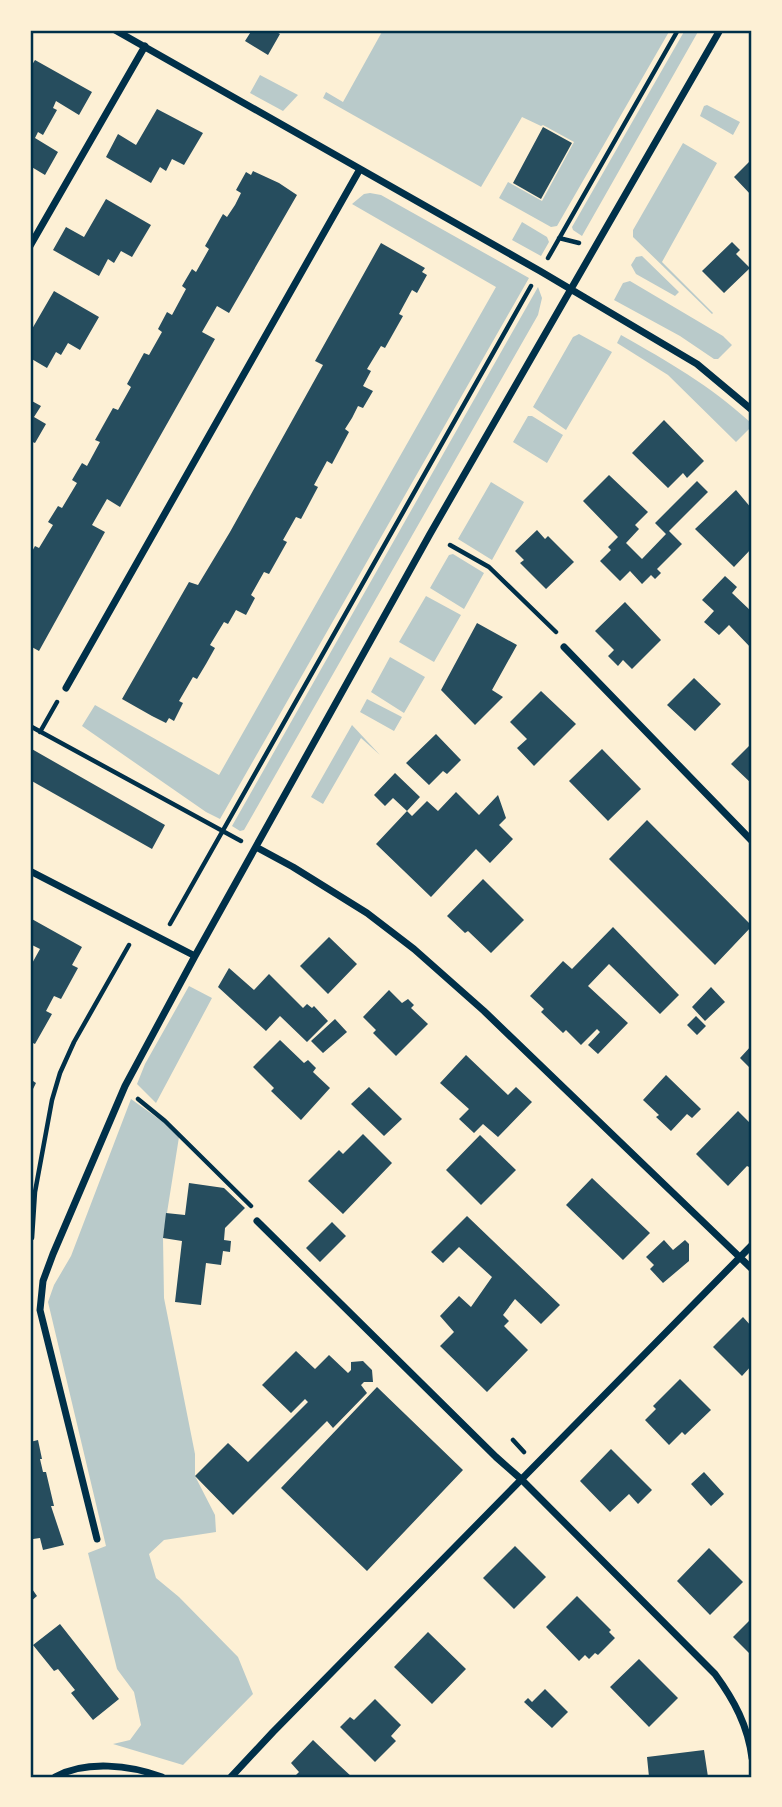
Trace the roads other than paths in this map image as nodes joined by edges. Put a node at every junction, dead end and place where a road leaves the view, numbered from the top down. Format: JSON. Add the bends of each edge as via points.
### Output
{"nodes":[{"id":1,"x":115,"y":30,"type":"edge"},
{"id":2,"x":720,"y":30,"type":"edge"},
{"id":3,"x":145,"y":46,"type":"junction"},
{"id":4,"x":360,"y":169,"type":"junction"},
{"id":5,"x":30,"y":246,"type":"edge"},
{"id":6,"x":571,"y":289,"type":"junction"},
{"id":7,"x":752,"y":410,"type":"edge"},
{"id":8,"x":564,"y":647,"type":"road end"},
{"id":9,"x":66,"y":688,"type":"road end"},
{"id":10,"x":752,"y":841,"type":"edge"},
{"id":11,"x":256,"y":847,"type":"junction"},
{"id":12,"x":30,"y":871,"type":"edge"},
{"id":13,"x":195,"y":956,"type":"junction"},
{"id":14,"x":257,"y":1221,"type":"road end"},
{"id":15,"x":752,"y":1245,"type":"edge"},
{"id":16,"x":740,"y":1257,"type":"junction"},
{"id":17,"x":752,"y":1269,"type":"edge"},
{"id":18,"x":521,"y":1479,"type":"junction"},
{"id":19,"x":97,"y":1539,"type":"dead end"},
{"id":20,"x":752,"y":1758,"type":"edge"},
{"id":21,"x":55,"y":1777,"type":"edge"},
{"id":22,"x":162,"y":1777,"type":"edge"},
{"id":23,"x":231,"y":1777,"type":"edge"}],
"edges":[{"from":1,"to":3,"type":"street"},
{"from":2,"to":6,"type":"street"},
{"from":3,"to":4,"type":"street"},
{"from":3,"to":5,"type":"street"},
{"from":4,"to":6,"type":"street"},
{"from":4,"to":9,"type":"street"},
{"from":6,"to":7,"type":"street","via":[[697,364]]},
{"from":6,"to":11,"type":"street"},
{"from":8,"to":10,"type":"street"},
{"from":11,"to":13,"type":"street"},
{"from":11,"to":16,"type":"street","via":[[367,913],[414,949]]},
{"from":12,"to":13,"type":"street"},
{"from":13,"to":19,"type":"street","via":[[125,1086],[53,1254],[40,1298]]},
{"from":14,"to":18,"type":"street"},
{"from":15,"to":16,"type":"street"},
{"from":16,"to":17,"type":"street"},
{"from":16,"to":18,"type":"street"},
{"from":18,"to":20,"type":"street","via":[[715,1674],[738,1709]]},
{"from":18,"to":23,"type":"street"},
{"from":21,"to":22,"type":"street","via":[[79,1768],[103,1767]]}]}
